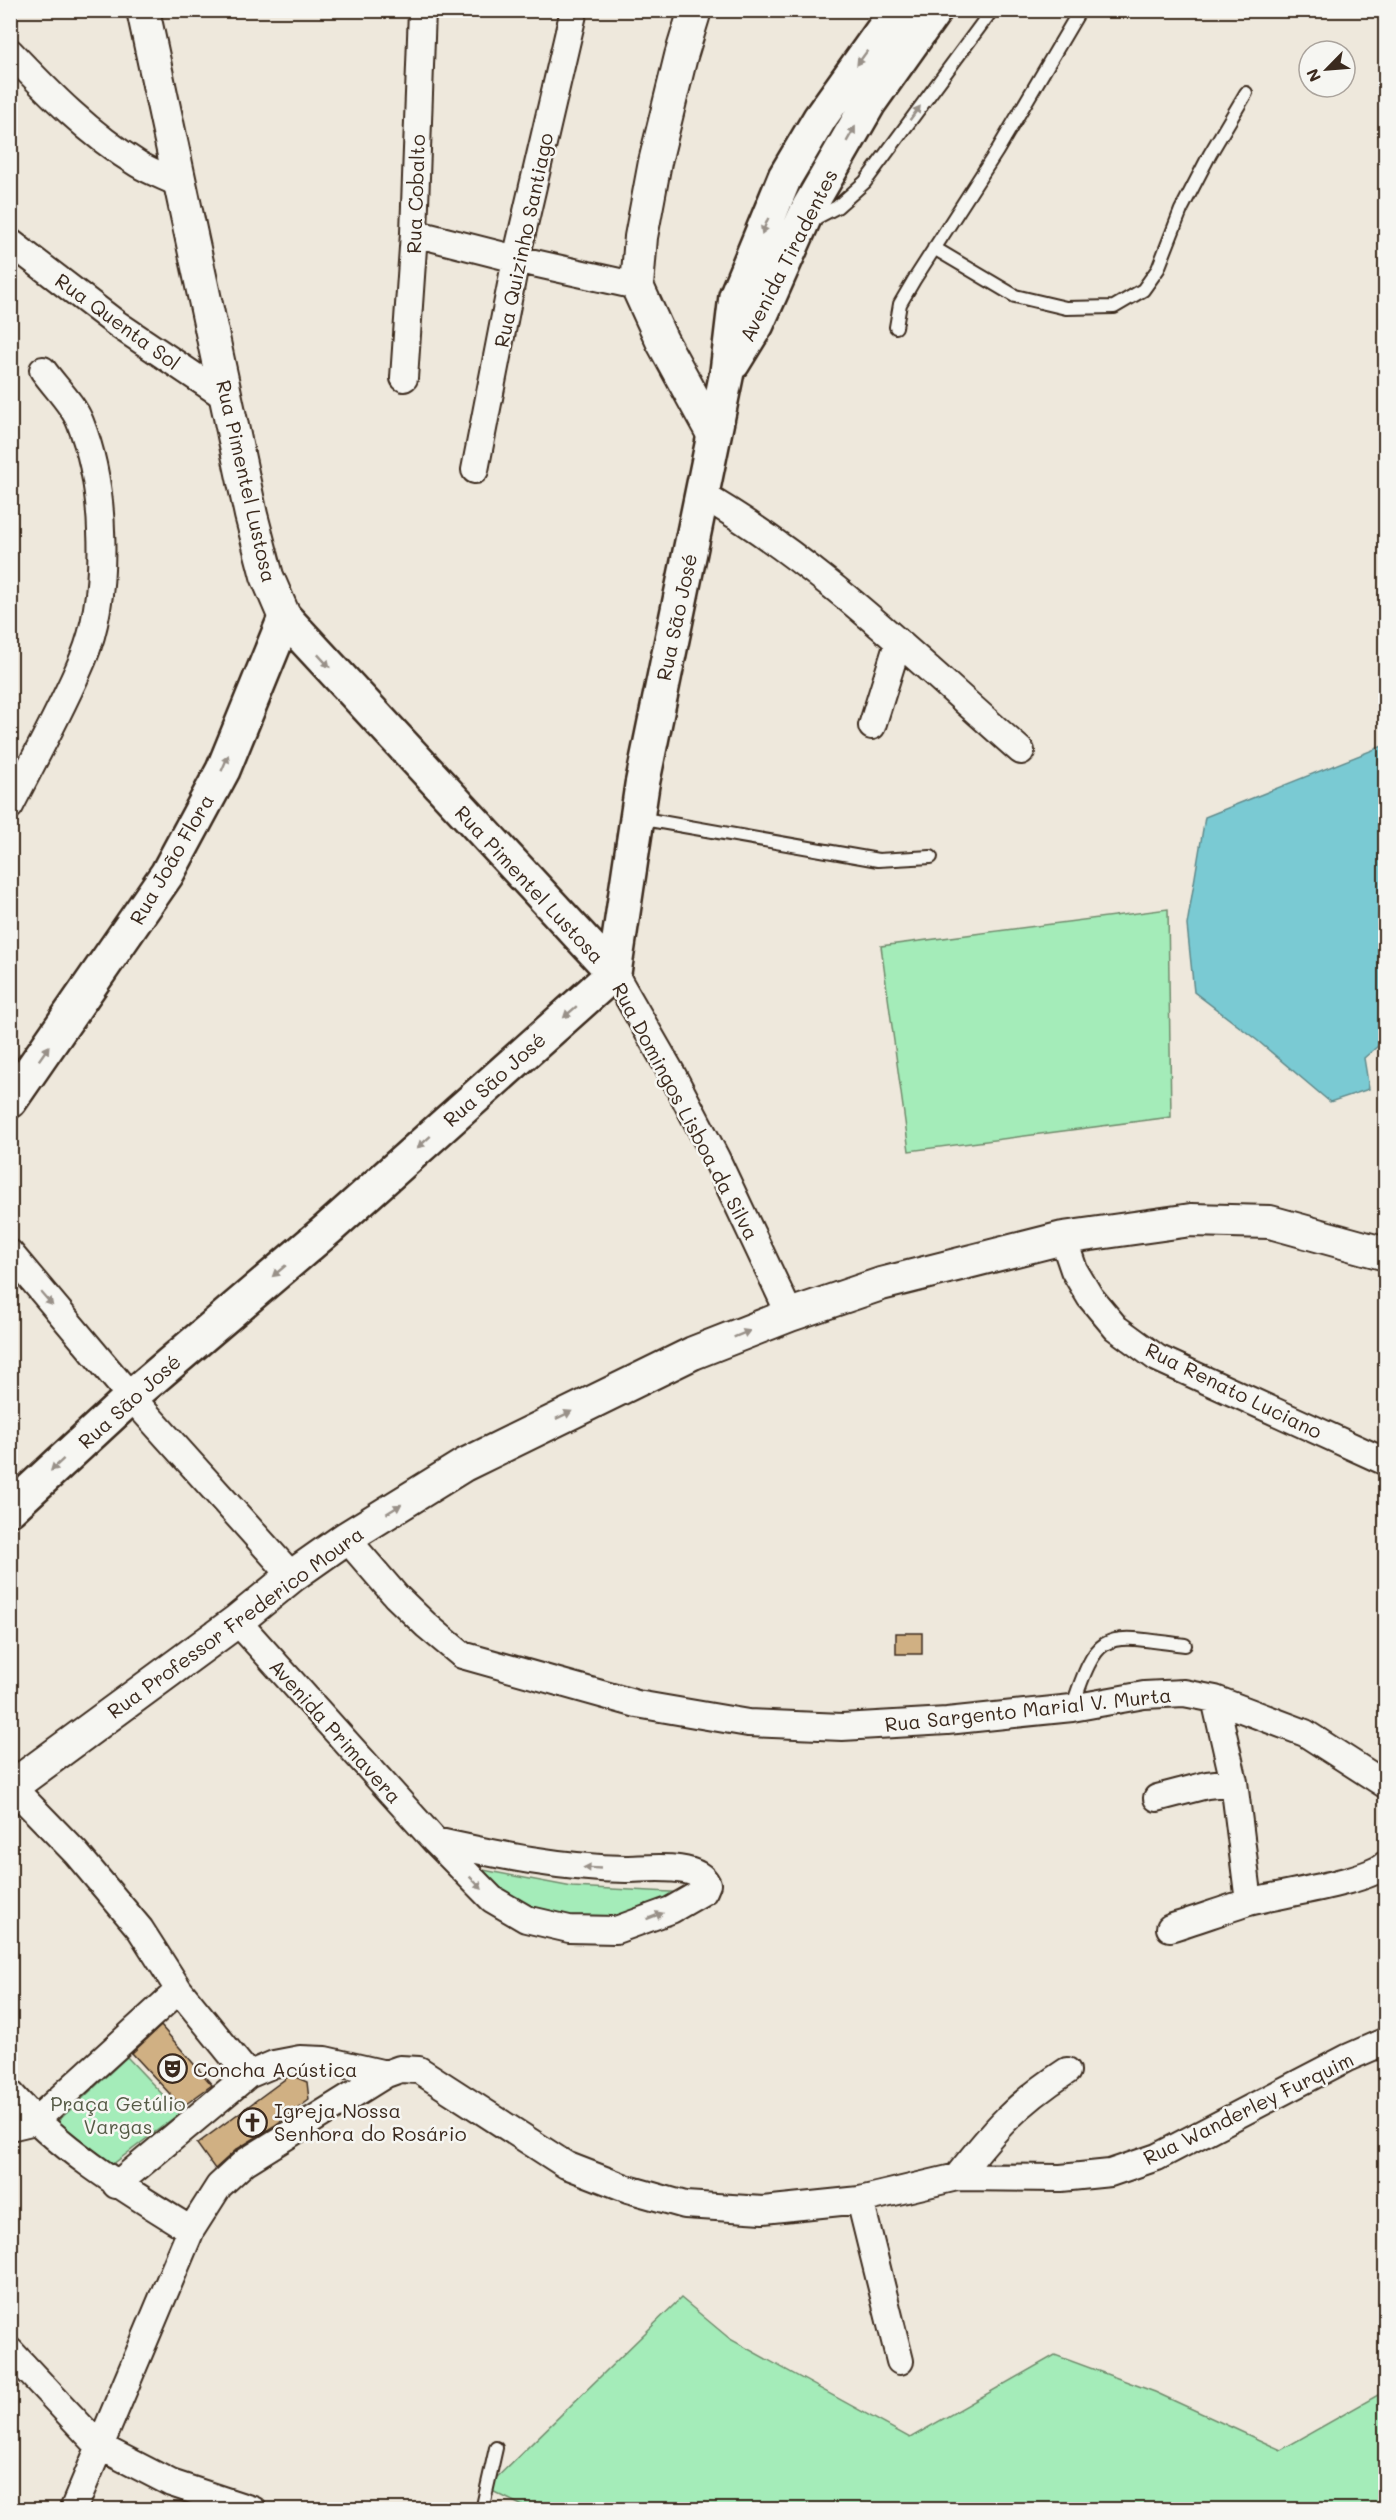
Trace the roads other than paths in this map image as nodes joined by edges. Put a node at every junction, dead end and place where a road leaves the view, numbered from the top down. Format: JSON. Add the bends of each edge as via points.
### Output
{"nodes":[{"id":1,"x":143,"y":10,"type":"edge"},
{"id":2,"x":422,"y":10,"type":"edge"},
{"id":3,"x":574,"y":10,"type":"edge"},
{"id":4,"x":695,"y":10,"type":"edge"},
{"id":5,"x":897,"y":10,"type":"edge"},
{"id":6,"x":935,"y":10,"type":"edge"},
{"id":7,"x":992,"y":10,"type":"edge"},
{"id":8,"x":1080,"y":10,"type":"edge"},
{"id":9,"x":10,"y":52,"type":"edge"},
{"id":10,"x":1246,"y":93,"type":"dead end"},
{"id":11,"x":180,"y":184,"type":"junction"},
{"id":12,"x":801,"y":225,"type":"junction"},
{"id":13,"x":414,"y":233,"type":"junction"},
{"id":14,"x":10,"y":242,"type":"edge"},
{"id":15,"x":934,"y":248,"type":"junction"},
{"id":16,"x":516,"y":259,"type":"junction"},
{"id":17,"x":637,"y":286,"type":"junction"},
{"id":18,"x":896,"y":327,"type":"dead end"},
{"id":19,"x":43,"y":370,"type":"dead end"},
{"id":20,"x":727,"y":372,"type":"junction"},
{"id":21,"x":404,"y":378,"type":"dead end"},
{"id":22,"x":227,"y":398,"type":"junction"},
{"id":23,"x":714,"y":436,"type":"junction"},
{"id":24,"x":475,"y":470,"type":"dead end"},
{"id":25,"x":702,"y":495,"type":"junction"},
{"id":26,"x":285,"y":618,"type":"junction"},
{"id":27,"x":898,"y":643,"type":"junction"},
{"id":28,"x":872,"y":726,"type":"dead end"},
{"id":29,"x":1021,"y":751,"type":"dead end"},
{"id":30,"x":10,"y":806,"type":"edge"},
{"id":31,"x":637,"y":818,"type":"junction"},
{"id":32,"x":931,"y":857,"type":"dead end"},
{"id":33,"x":614,"y":973,"type":"junction"},
{"id":34,"x":15,"y":1084,"type":"edge"},
{"id":35,"x":1063,"y":1238,"type":"junction"},
{"id":36,"x":10,"y":1253,"type":"edge"},
{"id":37,"x":1386,"y":1254,"type":"edge"},
{"id":38,"x":790,"y":1315,"type":"junction"},
{"id":39,"x":131,"y":1397,"type":"junction"},
{"id":40,"x":1386,"y":1462,"type":"edge"},
{"id":41,"x":10,"y":1509,"type":"edge"},
{"id":42,"x":346,"y":1538,"type":"junction"},
{"id":43,"x":292,"y":1576,"type":"junction"},
{"id":44,"x":237,"y":1621,"type":"junction"},
{"id":45,"x":1185,"y":1645,"type":"dead end"},
{"id":46,"x":1215,"y":1700,"type":"junction"},
{"id":47,"x":1072,"y":1708,"type":"junction"},
{"id":48,"x":1234,"y":1782,"type":"junction"},
{"id":49,"x":1386,"y":1785,"type":"edge"},
{"id":50,"x":11,"y":1788,"type":"edge"},
{"id":51,"x":1156,"y":1798,"type":"dead end"},
{"id":52,"x":435,"y":1841,"type":"junction"},
{"id":53,"x":1386,"y":1864,"type":"edge"},
{"id":54,"x":1249,"y":1902,"type":"junction"},
{"id":55,"x":1170,"y":1928,"type":"dead end"},
{"id":56,"x":179,"y":1990,"type":"junction"},
{"id":57,"x":1386,"y":2041,"type":"edge"},
{"id":58,"x":1067,"y":2072,"type":"dead end"},
{"id":59,"x":386,"y":2074,"type":"junction"},
{"id":60,"x":248,"y":2075,"type":"junction"},
{"id":61,"x":10,"y":2093,"type":"edge"},
{"id":62,"x":23,"y":2124,"type":"edge"},
{"id":63,"x":957,"y":2177,"type":"junction"},
{"id":64,"x":116,"y":2185,"type":"junction"},
{"id":65,"x":860,"y":2200,"type":"junction"},
{"id":66,"x":191,"y":2230,"type":"junction"},
{"id":67,"x":10,"y":2351,"type":"edge"},
{"id":68,"x":900,"y":2361,"type":"dead end"},
{"id":69,"x":99,"y":2445,"type":"junction"},
{"id":70,"x":496,"y":2448,"type":"dead end"},
{"id":71,"x":73,"y":2510,"type":"edge"},
{"id":72,"x":253,"y":2510,"type":"edge"},
{"id":73,"x":482,"y":2510,"type":"edge"}],
"edges":[{"from":1,"to":11,"type":"street","name":"Rua Pimentel Lustosa"},
{"from":2,"to":13,"type":"street","name":"Rua Cobalto"},
{"from":3,"to":16,"type":"street","name":"Rua Quizinho Santiago"},
{"from":4,"to":17,"type":"street","via":[[655,162],[641,237]]},
{"from":5,"to":20,"type":"main road","name":"Avenida Tiradentes","one_way":true,"via":[[820,118],[785,177],[736,296]]},
{"from":12,"to":6,"type":"main road","name":"Avenida Tiradentes","one_way":true,"via":[[869,103]]},
{"from":12,"to":7,"type":"lane","one_way":true,"via":[[837,207],[865,182]]},
{"from":8,"to":15,"type":"lane"},
{"from":9,"to":11,"type":"street","via":[[92,131],[139,164]]},
{"from":10,"to":15,"type":"lane","via":[[1181,210],[1158,269],[1143,290],[1114,307],[1066,308],[1015,296]]},
{"from":11,"to":22,"type":"street","name":"Rua Pimentel Lustosa"},
{"from":12,"to":20,"type":"main road","name":"Avenida Tiradentes","via":[[757,324]]},
{"from":13,"to":16,"type":"street"},
{"from":13,"to":21,"type":"street","name":"Rua Cobalto"},
{"from":14,"to":22,"type":"street","name":"Rua Quenta Sol","via":[[117,324]]},
{"from":15,"to":18,"type":"lane","via":[[900,304]]},
{"from":16,"to":17,"type":"street"},
{"from":16,"to":24,"type":"street","name":"Rua Quizinho Santiago"},
{"from":17,"to":23,"type":"street"},
{"from":19,"to":30,"type":"street","via":[[79,420],[95,472],[102,536],[97,606],[84,657]]},
{"from":20,"to":23,"type":"main road","name":"Rua São José"},
{"from":22,"to":26,"type":"street","name":"Rua Pimentel Lustosa","via":[[264,566]]},
{"from":23,"to":25,"type":"main road","name":"Rua São José"},
{"from":25,"to":27,"type":"street","via":[[794,555]]},
{"from":25,"to":31,"type":"main road","name":"Rua São José"},
{"from":26,"to":33,"type":"main road","name":"Rua Pimentel Lustosa","one_way":true},
{"from":34,"to":26,"type":"main road","name":"Rua João Flora","one_way":true,"via":[[167,874],[223,770]]},
{"from":27,"to":28,"type":"street"},
{"from":27,"to":29,"type":"street"},
{"from":31,"to":32,"type":"lane","via":[[878,860]]},
{"from":31,"to":33,"type":"main road","name":"Rua São José"},
{"from":33,"to":38,"type":"street","name":"Rua Domingos Lisboa da Silva","via":[[716,1158]]},
{"from":33,"to":39,"type":"main road","name":"Rua São José","one_way":true,"via":[[328,1229]]},
{"from":35,"to":37,"type":"street","name":"Rua Professor Frederico Moura","via":[[1191,1220],[1270,1222]]},
{"from":35,"to":38,"type":"street","name":"Rua Professor Frederico Moura","via":[[881,1284]]},
{"from":35,"to":40,"type":"street","name":"Rua Renato Luciano","via":[[1074,1270],[1090,1297],[1116,1328],[1157,1358]]},
{"from":36,"to":39,"type":"street","one_way":true},
{"from":42,"to":38,"type":"street","name":"Rua Professor Frederico Moura","one_way":true,"via":[[483,1455],[693,1353]]},
{"from":39,"to":41,"type":"main road","name":"Rua São José","one_way":true},
{"from":39,"to":43,"type":"street"},
{"from":42,"to":43,"type":"street","name":"Rua Professor Frederico Moura"},
{"from":42,"to":47,"type":"street","name":"Rua Sargento Marial V. Murta","via":[[396,1596],[462,1655],[637,1704],[748,1723],[842,1727]]},
{"from":43,"to":44,"type":"street","name":"Rua Professor Frederico Moura"},
{"from":44,"to":50,"type":"street","name":"Rua Professor Frederico Moura"},
{"from":44,"to":52,"type":"street","name":"Avenida Primavera"},
{"from":45,"to":47,"type":"lane","via":[[1122,1638],[1106,1642],[1094,1652]]},
{"from":46,"to":47,"type":"street","name":"Rua Sargento Marial V. Murta","via":[[1184,1693],[1144,1695]]},
{"from":46,"to":48,"type":"street"},
{"from":46,"to":49,"type":"street","name":"Rua Sargento Marial V. Murta","via":[[1305,1733]]},
{"from":48,"to":51,"type":"street"},
{"from":48,"to":54,"type":"street"},
{"from":50,"to":56,"type":"street","via":[[75,1852],[140,1929]]},
{"from":52,"to":52,"type":"street","name":"Avenida Primavera","one_way":true,"via":[[492,1899],[526,1919],[568,1929],[616,1930],[671,1910],[704,1891],[707,1884],[696,1871],[591,1869],[508,1858]]},
{"from":53,"to":54,"type":"street","via":[[1357,1878]]},
{"from":54,"to":55,"type":"street"},
{"from":56,"to":60,"type":"street"},
{"from":56,"to":62,"type":"street"},
{"from":57,"to":63,"type":"street","name":"Rua Wanderley Furquim","via":[[1157,2157],[1110,2173],[1061,2178]]},
{"from":58,"to":63,"type":"street","via":[[1014,2110]]},
{"from":59,"to":60,"type":"street","via":[[325,2060],[300,2060],[274,2064]]},
{"from":59,"to":65,"type":"street","name":"Rua Wanderley Furquim","via":[[400,2069],[419,2070],[566,2164],[628,2189],[685,2205],[763,2210]]},
{"from":59,"to":66,"type":"street","via":[[245,2162],[219,2186]]},
{"from":60,"to":64,"type":"street"},
{"from":61,"to":62,"type":"street"},
{"from":62,"to":64,"type":"street"},
{"from":63,"to":65,"type":"street","name":"Rua Wanderley Furquim"},
{"from":64,"to":66,"type":"street"},
{"from":65,"to":68,"type":"street"},
{"from":66,"to":69,"type":"street"},
{"from":67,"to":69,"type":"street"},
{"from":69,"to":71,"type":"street"},
{"from":69,"to":72,"type":"street","via":[[171,2482]]},
{"from":70,"to":73,"type":"lane"}]}
